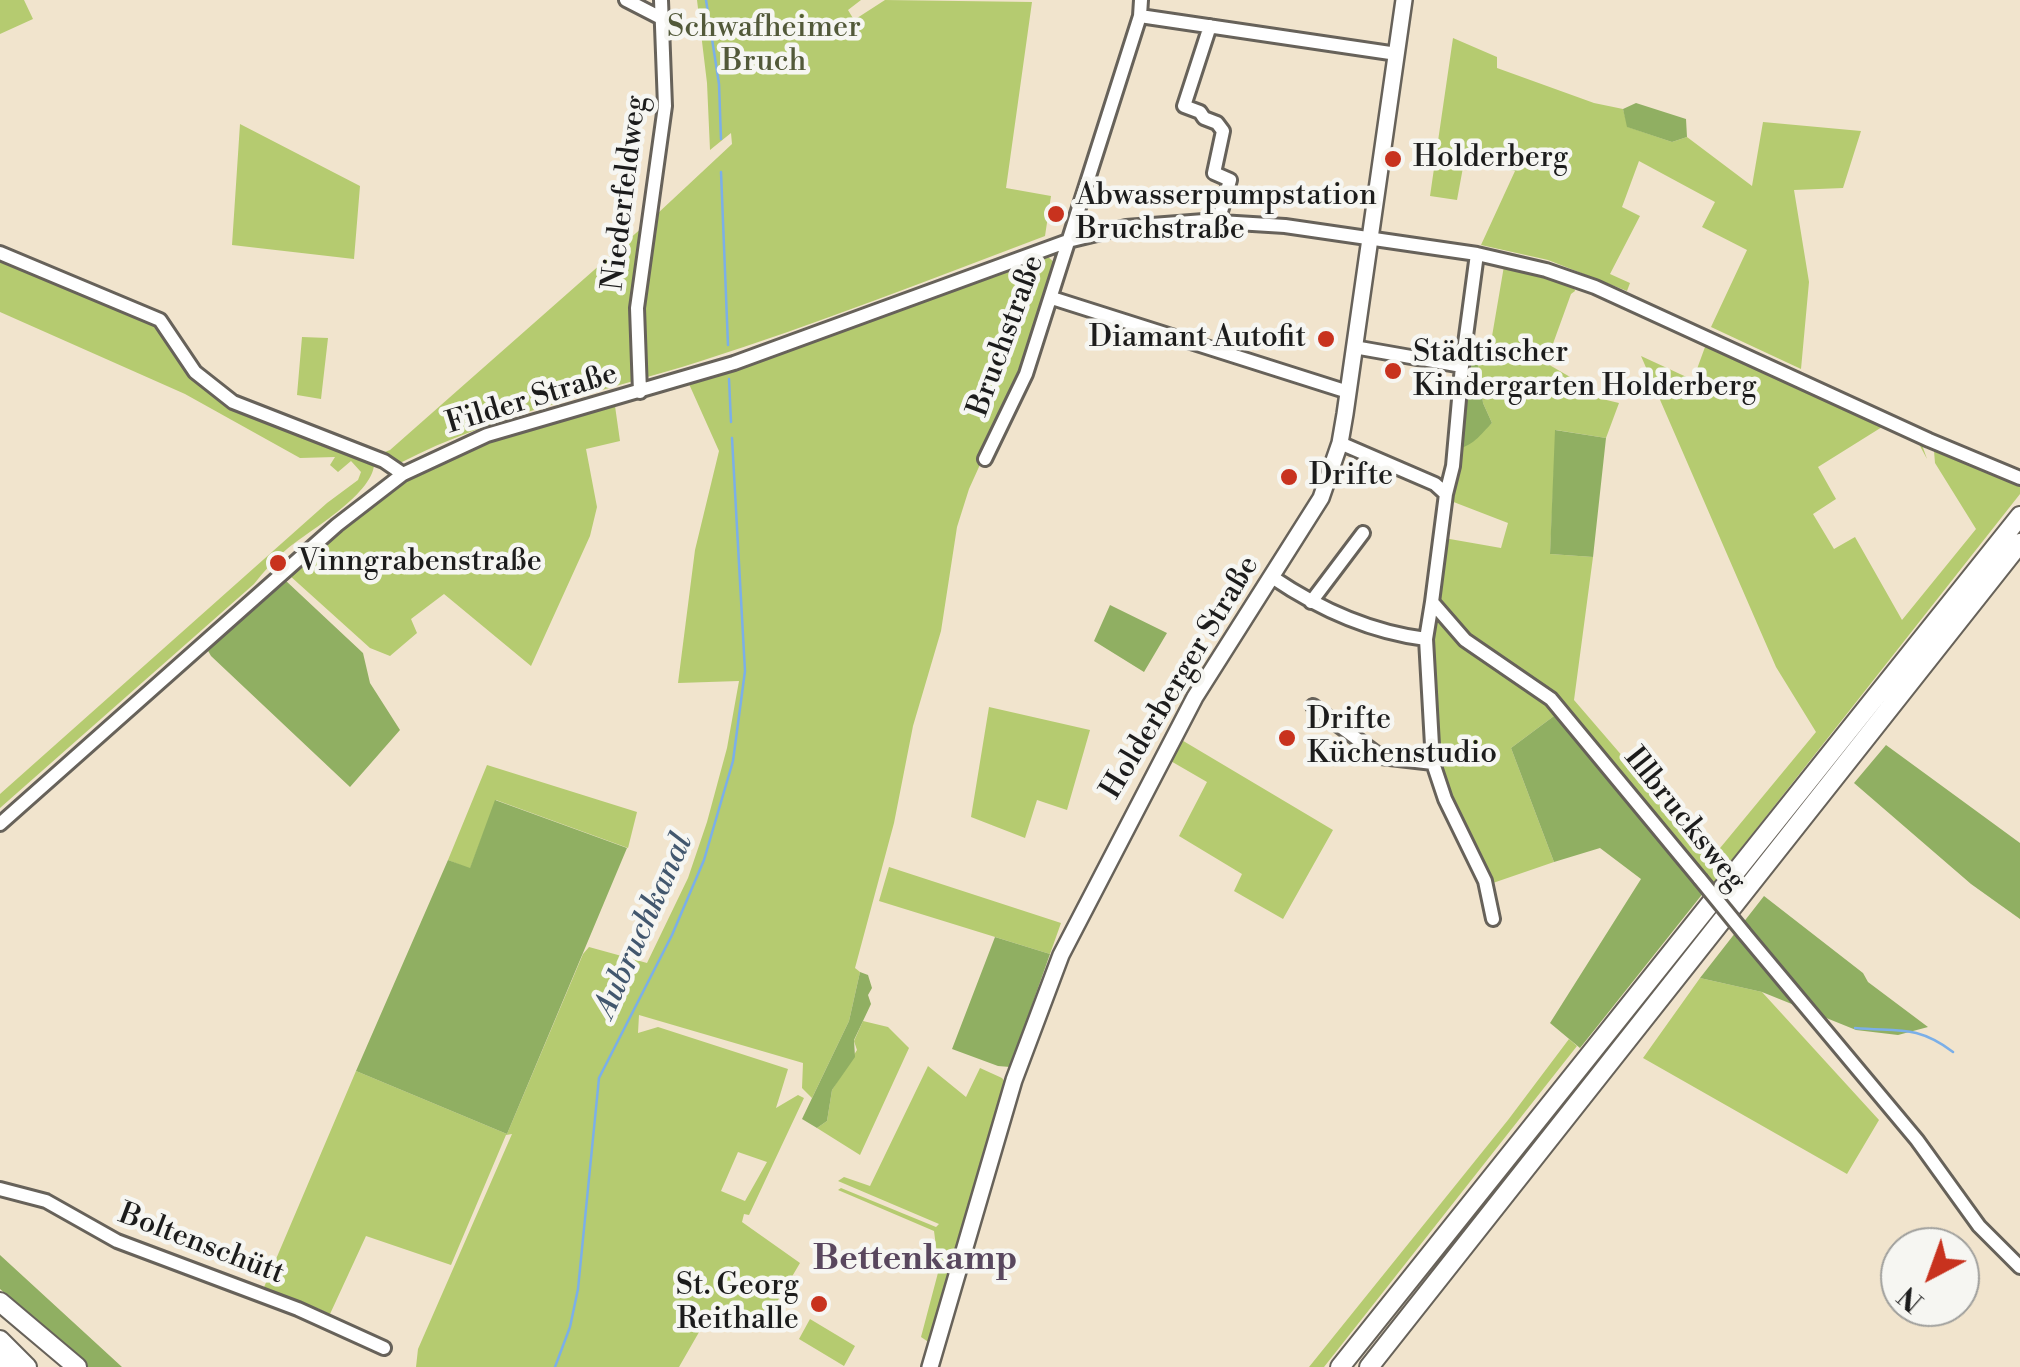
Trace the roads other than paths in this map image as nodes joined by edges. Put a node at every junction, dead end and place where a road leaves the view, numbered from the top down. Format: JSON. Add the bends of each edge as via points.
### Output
{"nodes":[{"id":1,"x":626,"y":0,"type":"edge"},
{"id":2,"x":661,"y":0,"type":"edge"},
{"id":3,"x":1141,"y":0,"type":"edge"},
{"id":4,"x":1404,"y":0,"type":"edge"},
{"id":5,"x":1140,"y":16,"type":"junction"},
{"id":6,"x":663,"y":19,"type":"junction"},
{"id":7,"x":1210,"y":26,"type":"junction"},
{"id":8,"x":1396,"y":54,"type":"junction"},
{"id":9,"x":1220,"y":215,"type":"dead end"},
{"id":10,"x":1372,"y":239,"type":"junction"},
{"id":11,"x":1068,"y":241,"type":"junction"},
{"id":12,"x":0,"y":252,"type":"edge"},
{"id":13,"x":1477,"y":254,"type":"junction"},
{"id":14,"x":1052,"y":298,"type":"junction"},
{"id":15,"x":1354,"y":347,"type":"junction"},
{"id":16,"x":1462,"y":366,"type":"junction"},
{"id":17,"x":640,"y":392,"type":"junction"},
{"id":18,"x":1348,"y":392,"type":"junction"},
{"id":19,"x":1340,"y":443,"type":"junction"},
{"id":20,"x":985,"y":458,"type":"dead end"},
{"id":21,"x":403,"y":474,"type":"junction"},
{"id":22,"x":2020,"y":478,"type":"edge"},
{"id":23,"x":1446,"y":494,"type":"junction"},
{"id":24,"x":2020,"y":516,"type":"edge"},
{"id":25,"x":1363,"y":533,"type":"dead end"},
{"id":26,"x":2020,"y":544,"type":"edge"},
{"id":27,"x":1272,"y":577,"type":"junction"},
{"id":28,"x":1310,"y":602,"type":"junction"},
{"id":29,"x":1432,"y":602,"type":"junction"},
{"id":30,"x":1426,"y":638,"type":"junction"},
{"id":31,"x":1312,"y":706,"type":"dead end"},
{"id":32,"x":1433,"y":763,"type":"junction"},
{"id":33,"x":0,"y":824,"type":"edge"},
{"id":34,"x":1494,"y":919,"type":"dead end"},
{"id":35,"x":0,"y":1190,"type":"edge"},
{"id":36,"x":2020,"y":1267,"type":"edge"},
{"id":37,"x":0,"y":1306,"type":"edge"},
{"id":38,"x":0,"y":1340,"type":"edge"},
{"id":39,"x":384,"y":1348,"type":"dead end"},
{"id":40,"x":0,"y":1358,"type":"edge"},
{"id":41,"x":8,"y":1367,"type":"edge"},
{"id":42,"x":27,"y":1367,"type":"edge"},
{"id":43,"x":57,"y":1367,"type":"edge"},
{"id":44,"x":77,"y":1367,"type":"edge"},
{"id":45,"x":930,"y":1367,"type":"edge"},
{"id":46,"x":1340,"y":1367,"type":"edge"},
{"id":47,"x":1370,"y":1367,"type":"edge"}],
"edges":[{"from":1,"to":6,"type":"street"},
{"from":2,"to":6,"type":"street","name":"Niederfeldweg"},
{"from":3,"to":5,"type":"street","name":"Bruchstraße"},
{"from":4,"to":8,"type":"main road","name":"Holderberger Straße"},
{"from":5,"to":7,"type":"street"},
{"from":5,"to":11,"type":"street","name":"Bruchstraße"},
{"from":6,"to":17,"type":"street","name":"Niederfeldweg","via":[[665,106],[637,308]]},
{"from":7,"to":8,"type":"street"},
{"from":7,"to":9,"type":"street","via":[[1184,106],[1223,131],[1214,174],[1230,180]]},
{"from":8,"to":10,"type":"main road","name":"Holderberger Straße"},
{"from":10,"to":11,"type":"street","name":"Filder Straße","via":[[1204,221],[1126,227]]},
{"from":10,"to":13,"type":"street","name":"Filder Straße"},
{"from":10,"to":15,"type":"main road","name":"Holderberger Straße"},
{"from":11,"to":14,"type":"street","name":"Bruchstraße"},
{"from":11,"to":17,"type":"street","name":"Filder Straße"},
{"from":12,"to":21,"type":"street","via":[[160,320],[195,372],[233,402]]},
{"from":13,"to":16,"type":"street"},
{"from":13,"to":22,"type":"street","name":"Filder Straße","via":[[1594,287]]},
{"from":14,"to":18,"type":"street"},
{"from":14,"to":20,"type":"street","name":"Bruchstraße","via":[[1018,393]]},
{"from":15,"to":16,"type":"street"},
{"from":15,"to":18,"type":"main road","name":"Holderberger Straße"},
{"from":16,"to":23,"type":"street"},
{"from":17,"to":21,"type":"street","name":"Filder Straße","via":[[486,435]]},
{"from":18,"to":19,"type":"main road","name":"Holderberger Straße"},
{"from":19,"to":23,"type":"street"},
{"from":19,"to":27,"type":"main road","name":"Holderberger Straße","via":[[1321,498]]},
{"from":21,"to":33,"type":"street","name":"Filder Straße","via":[[336,524]]},
{"from":23,"to":29,"type":"street"},
{"from":24,"to":46,"type":"highway"},
{"from":25,"to":28,"type":"street"},
{"from":26,"to":47,"type":"highway"},
{"from":27,"to":28,"type":"street"},
{"from":27,"to":45,"type":"main road","name":"Holderberger Straße","via":[[1195,697],[1061,954],[1014,1080]]},
{"from":28,"to":30,"type":"street","via":[[1381,632]]},
{"from":29,"to":30,"type":"street"},
{"from":29,"to":36,"type":"street","name":"Illbrucksweg","bridge":true,"via":[[1465,640],[1551,699]]},
{"from":30,"to":32,"type":"street"},
{"from":31,"to":32,"type":"street","via":[[1381,758]]},
{"from":32,"to":34,"type":"street","via":[[1485,881]]},
{"from":35,"to":39,"type":"street","name":"Boltenschütt","via":[[46,1200],[117,1241]]},
{"from":37,"to":43,"type":"highway"},
{"from":37,"to":44,"type":"highway"},
{"from":38,"to":42,"type":"highway"},
{"from":40,"to":41,"type":"highway"}]}
